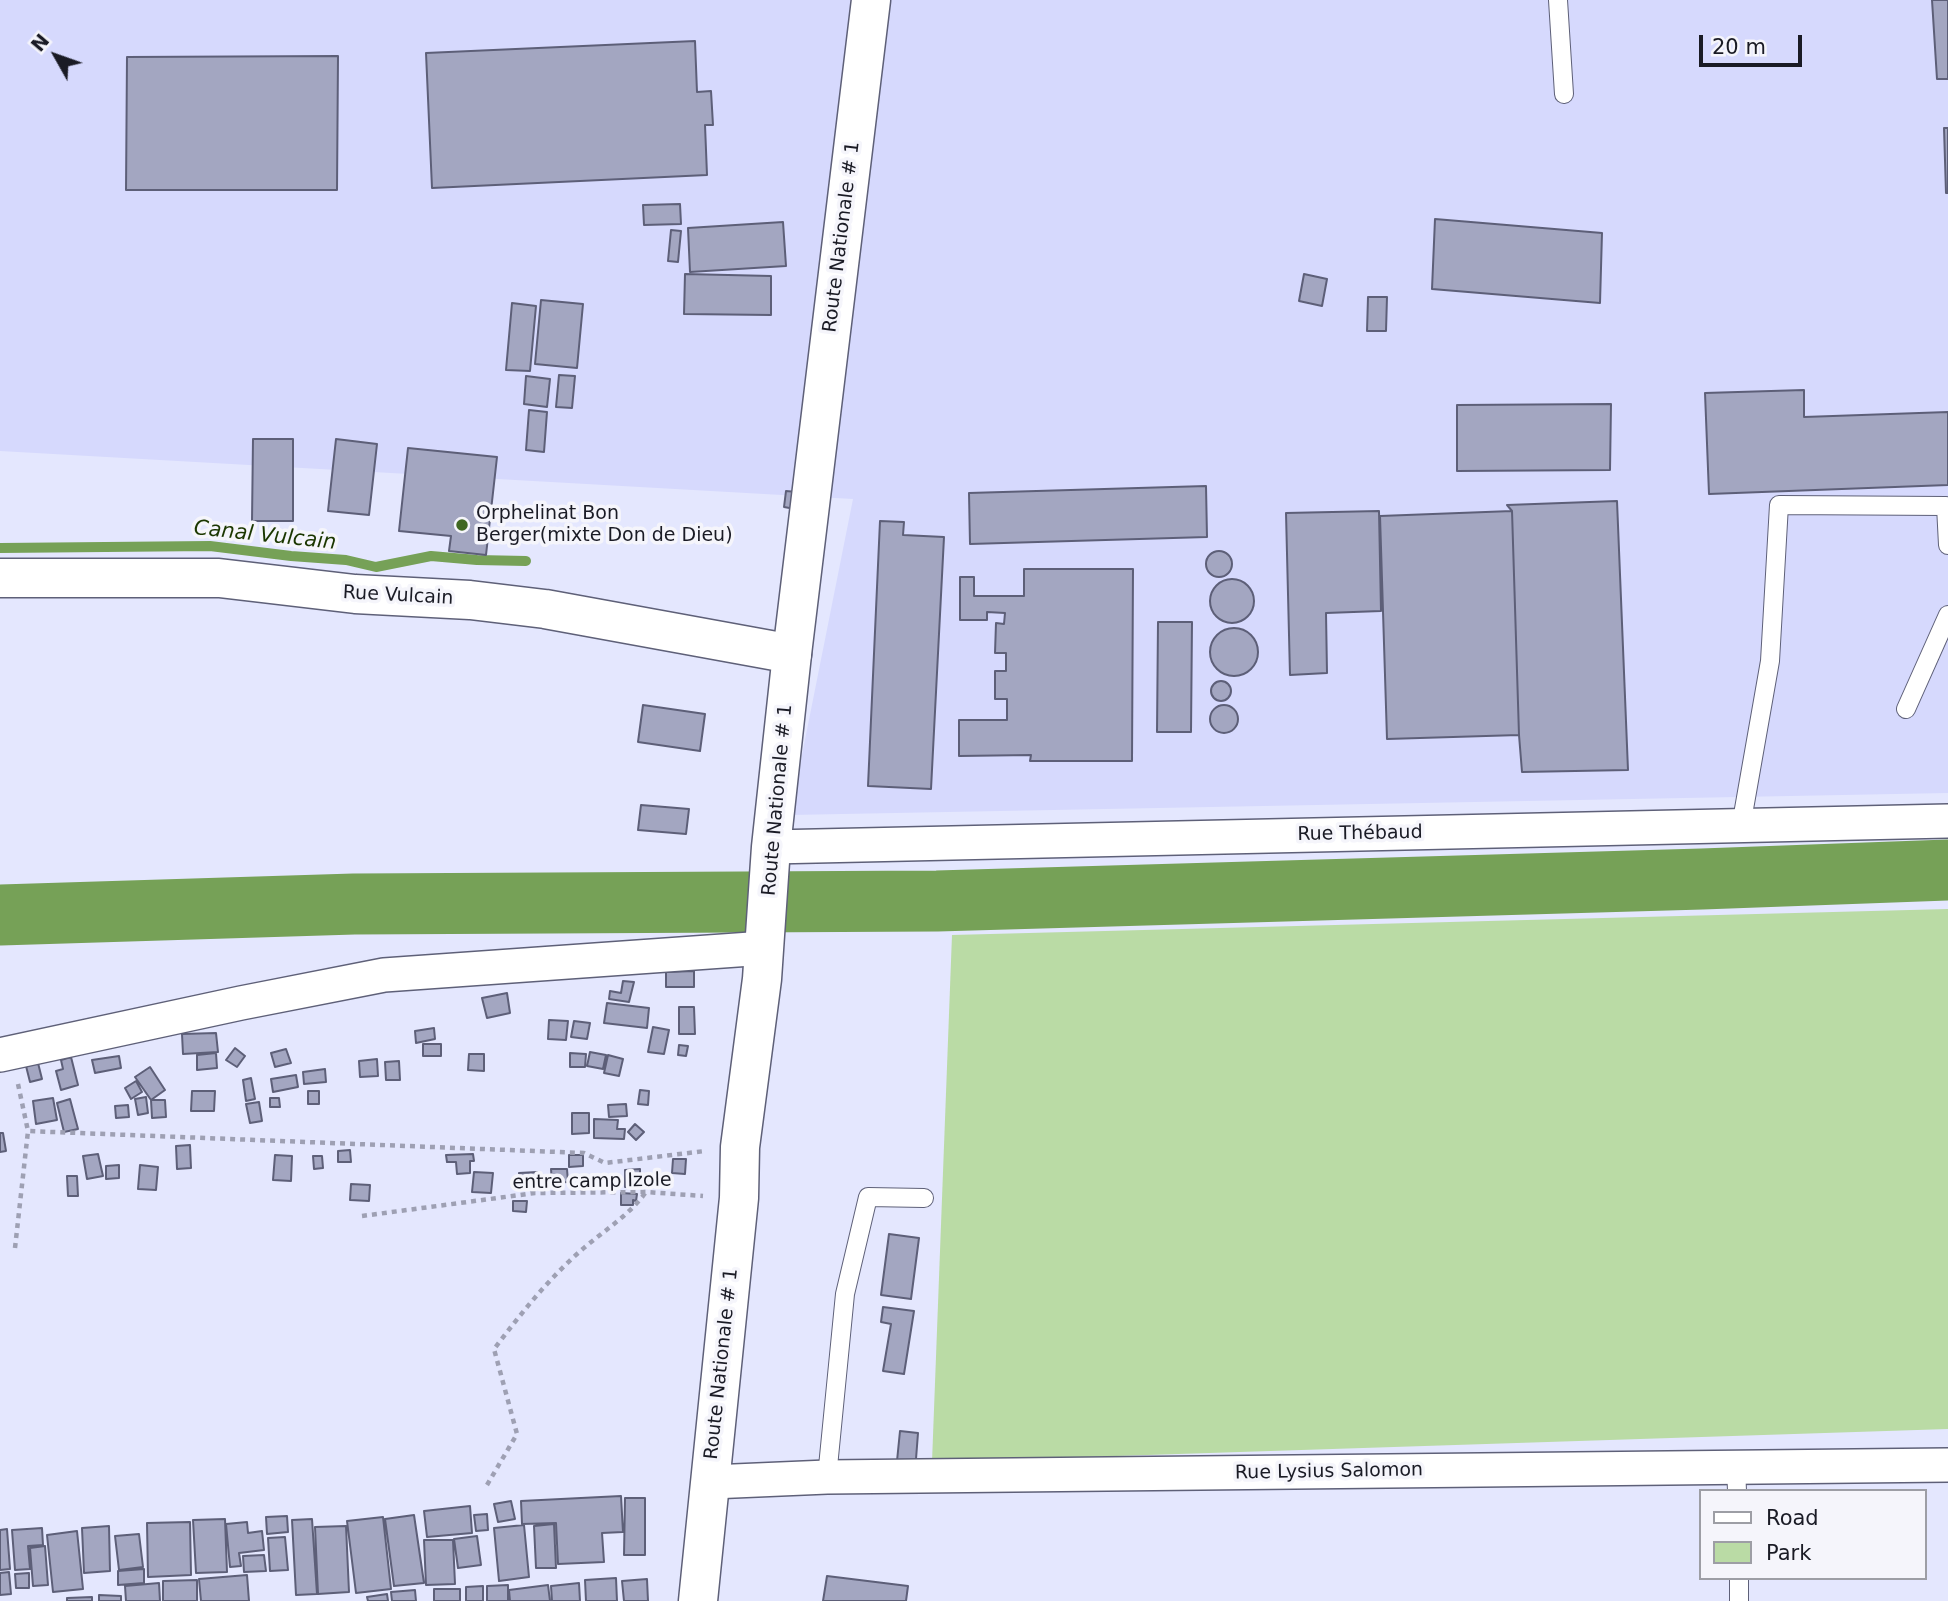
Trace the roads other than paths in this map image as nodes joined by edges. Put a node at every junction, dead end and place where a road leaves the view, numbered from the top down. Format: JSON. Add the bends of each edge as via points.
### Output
{"nodes":[{"id":1,"x":871,"y":0,"type":"edge"},
{"id":2,"x":1558,"y":0,"type":"edge"},
{"id":3,"x":1564,"y":94,"type":"dead end"},
{"id":4,"x":1948,"y":545,"type":"edge"},
{"id":5,"x":0,"y":578,"type":"edge"},
{"id":6,"x":1948,"y":614,"type":"edge"},
{"id":7,"x":792,"y":654,"type":"junction"},
{"id":8,"x":1906,"y":709,"type":"dead end"},
{"id":9,"x":1948,"y":821,"type":"edge"},
{"id":10,"x":1741,"y":826,"type":"junction"},
{"id":11,"x":771,"y":847,"type":"junction"},
{"id":12,"x":765,"y":948,"type":"junction"},
{"id":13,"x":6,"y":1054,"type":"edge"},
{"id":14,"x":924,"y":1198,"type":"dead end"},
{"id":15,"x":1948,"y":1465,"type":"edge"},
{"id":16,"x":827,"y":1477,"type":"junction"},
{"id":17,"x":1736,"y":1479,"type":"edge"},
{"id":18,"x":710,"y":1482,"type":"junction"},
{"id":19,"x":1739,"y":1580,"type":"edge"},
{"id":20,"x":698,"y":1601,"type":"edge"},
{"id":21,"x":1739,"y":1601,"type":"edge"}],
"edges":[{"from":1,"to":7,"type":"main road","name":"Route Nationale # 1"},
{"from":2,"to":3,"type":"lane"},
{"from":4,"to":10,"type":"lane","via":[[1946,506],[1779,505],[1770,661]]},
{"from":5,"to":7,"type":"main road","name":"Rue Vulcain","via":[[219,578],[355,594],[470,600],[545,609]]},
{"from":6,"to":8,"type":"lane"},
{"from":7,"to":11,"type":"main road","name":"Route Nationale # 1"},
{"from":9,"to":10,"type":"street","name":"Rue Thébaud"},
{"from":10,"to":11,"type":"street","name":"Rue Thébaud"},
{"from":11,"to":12,"type":"main road","name":"Route Nationale # 1"},
{"from":12,"to":13,"type":"street","via":[[384,975]]},
{"from":12,"to":18,"type":"main road","name":"Route Nationale # 1","via":[[740,1147],[739,1198]]},
{"from":14,"to":16,"type":"lane","via":[[868,1198],[845,1294]]},
{"from":15,"to":17,"type":"street","name":"Rue Lysius Salomon"},
{"from":16,"to":17,"type":"street","name":"Rue Lysius Salomon"},
{"from":16,"to":18,"type":"street","name":"Rue Lysius Salomon"},
{"from":18,"to":20,"type":"main road","name":"Route Nationale # 1"},
{"from":19,"to":21,"type":"lane"}]}
